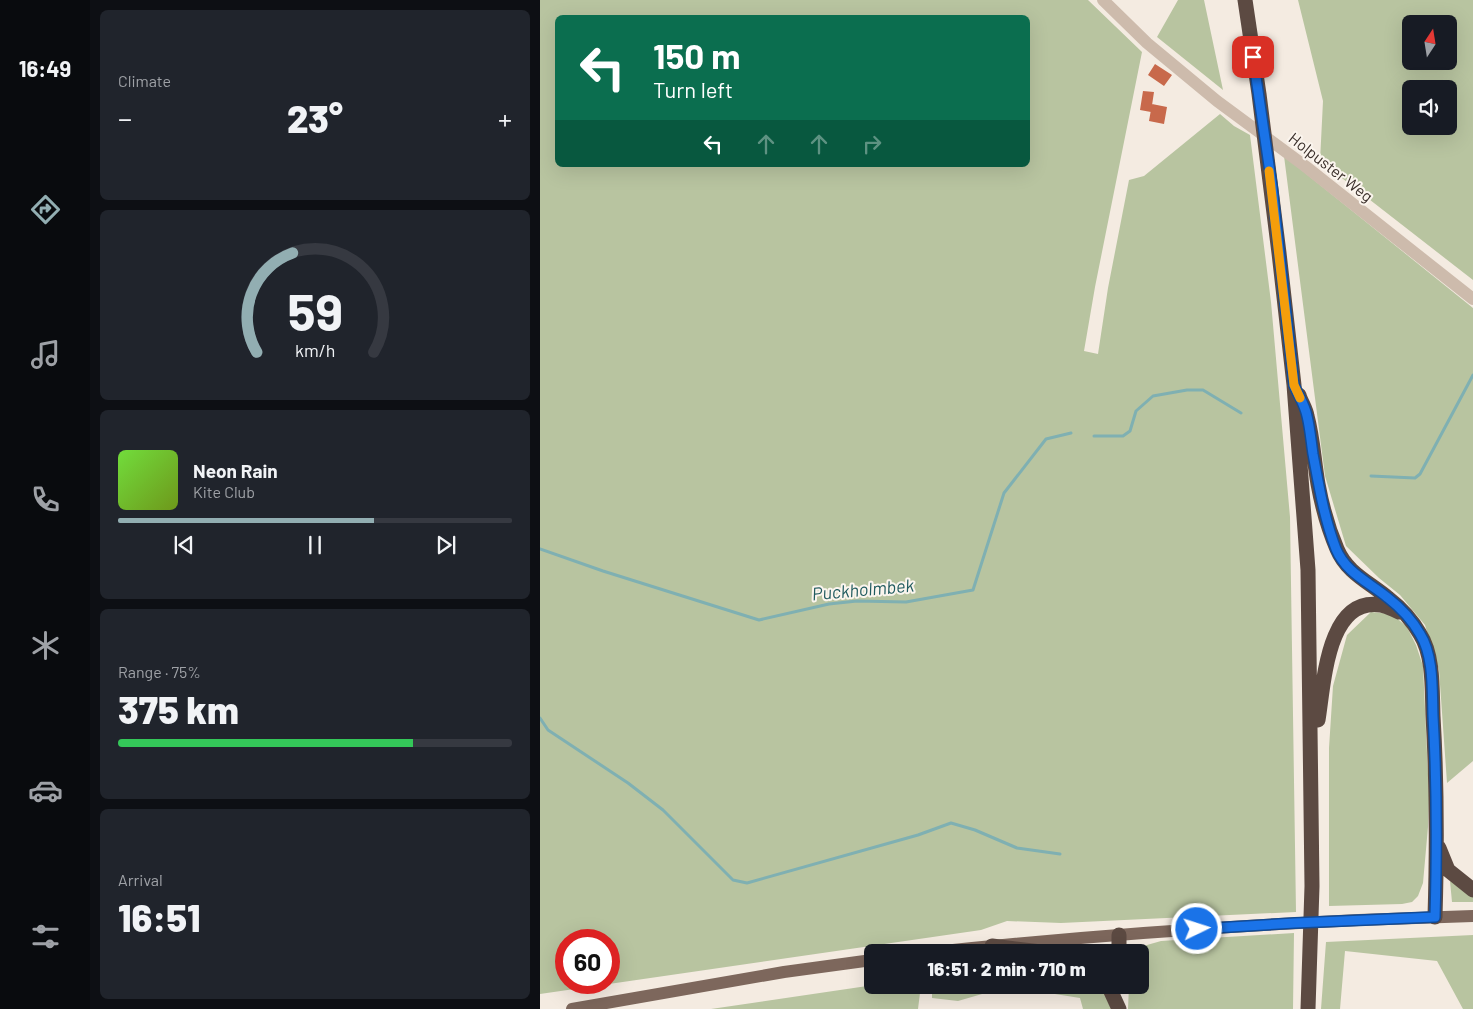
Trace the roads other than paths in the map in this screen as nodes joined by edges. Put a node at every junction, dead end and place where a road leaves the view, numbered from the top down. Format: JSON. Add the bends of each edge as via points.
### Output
{"nodes":[{"id":1,"x":1103,"y":0,"type":"edge"},
{"id":2,"x":1245,"y":0,"type":"edge"},
{"id":3,"x":1473,"y":299,"type":"edge"},
{"id":4,"x":1294,"y":385,"type":"junction"},
{"id":5,"x":1408,"y":616,"type":"junction"},
{"id":6,"x":1312,"y":757,"type":"junction"},
{"id":7,"x":1437,"y":842,"type":"junction"},
{"id":8,"x":1473,"y":890,"type":"edge"},
{"id":9,"x":1473,"y":916,"type":"edge"},
{"id":10,"x":1435,"y":917,"type":"junction"},
{"id":11,"x":1119,"y":934,"type":"junction"},
{"id":12,"x":1013,"y":944,"type":"edge"},
{"id":13,"x":1119,"y":944,"type":"edge"},
{"id":14,"x":864,"y":961,"type":"edge"},
{"id":15,"x":1112,"y":994,"type":"edge"},
{"id":16,"x":1119,"y":994,"type":"edge"},
{"id":17,"x":572,"y":1009,"type":"edge"},
{"id":18,"x":1120,"y":1009,"type":"edge"},
{"id":19,"x":1308,"y":1009,"type":"edge"}],
"edges":[{"from":1,"to":3,"type":"street","name":"Holpuster Weg","via":[[1147,43],[1217,101]]},
{"from":2,"to":4,"type":"highway","via":[[1272,186]]},
{"from":4,"to":5,"type":"highway","via":[[1307,415],[1323,505],[1337,551],[1359,577]]},
{"from":4,"to":6,"type":"highway","via":[[1308,570]]},
{"from":5,"to":6,"type":"highway","via":[[1382,605],[1368,605],[1355,609],[1337,630],[1330,648]]},
{"from":5,"to":7,"type":"highway","via":[[1422,636],[1431,672]]},
{"from":6,"to":19,"type":"highway"},
{"from":7,"to":8,"type":"highway","via":[[1448,870]]},
{"from":7,"to":10,"type":"highway"},
{"from":9,"to":10,"type":"main road"},
{"from":10,"to":11,"type":"main road"},
{"from":11,"to":12,"type":"main road"},
{"from":11,"to":13,"type":"highway"},
{"from":14,"to":17,"type":"main road"},
{"from":15,"to":18,"type":"highway"},
{"from":16,"to":18,"type":"highway"}]}
